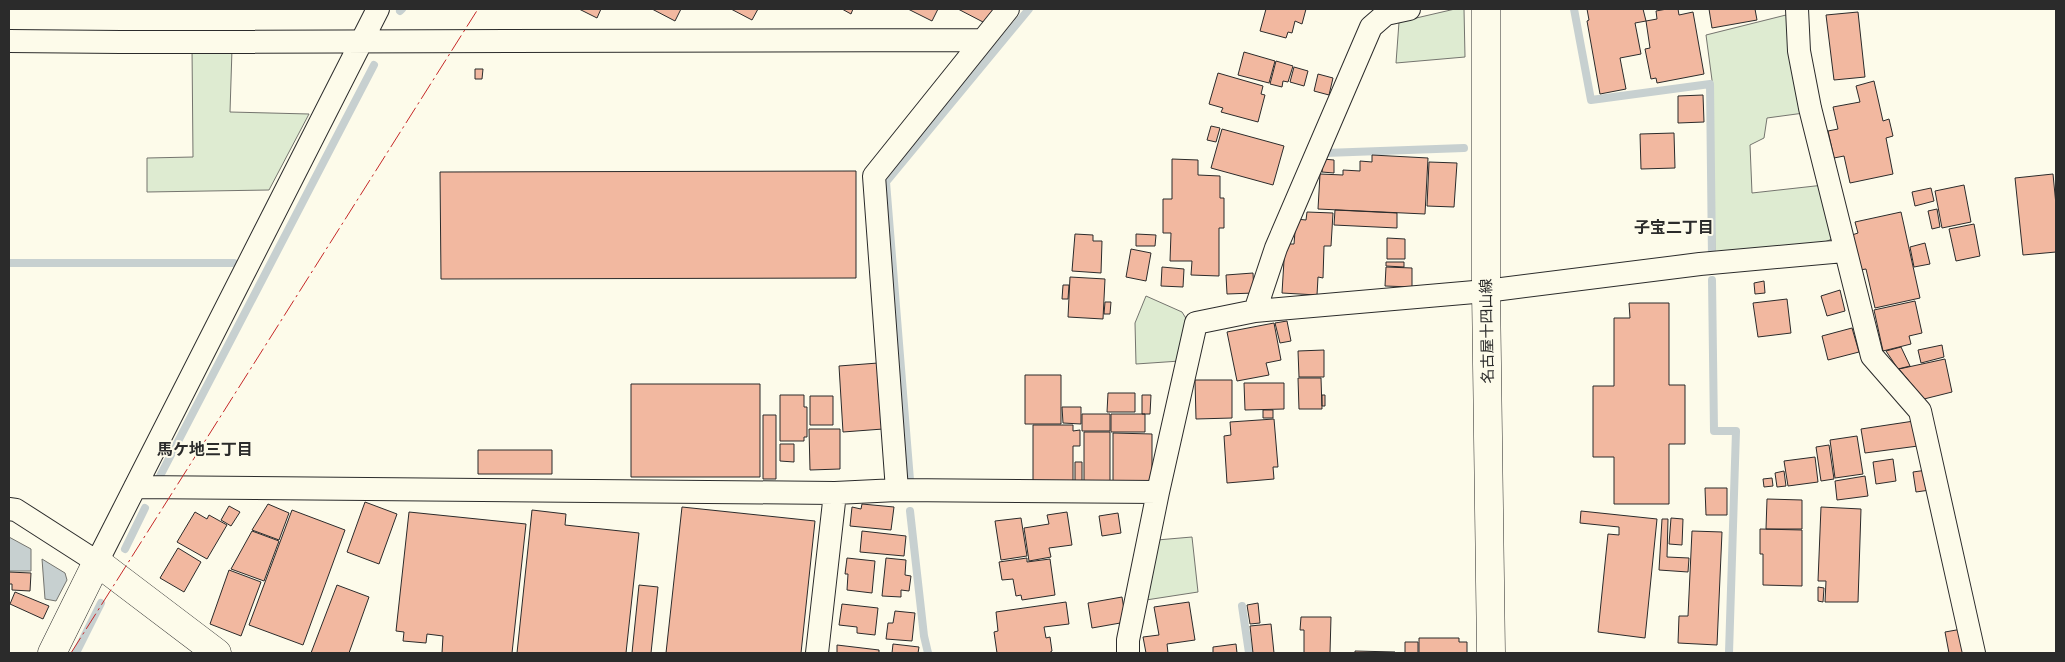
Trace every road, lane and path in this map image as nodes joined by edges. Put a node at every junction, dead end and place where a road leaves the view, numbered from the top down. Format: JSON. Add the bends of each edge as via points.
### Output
{"nodes":[{"id":1,"x":378,"y":9,"type":"edge"},
{"id":2,"x":1008,"y":9,"type":"edge"},
{"id":3,"x":1409,"y":9,"type":"edge"},
{"id":4,"x":1486,"y":9,"type":"edge"},
{"id":5,"x":1797,"y":9,"type":"edge"},
{"id":6,"x":9,"y":40,"type":"edge"},
{"id":7,"x":361,"y":40,"type":"junction"},
{"id":8,"x":982,"y":40,"type":"junction"},
{"id":9,"x":1844,"y":251,"type":"junction"},
{"id":10,"x":1486,"y":291,"type":"junction"},
{"id":11,"x":1255,"y":311,"type":"junction"},
{"id":12,"x":136,"y":487,"type":"junction"},
{"id":13,"x":897,"y":490,"type":"junction"},
{"id":14,"x":1158,"y":492,"type":"junction"},
{"id":15,"x":835,"y":493,"type":"junction"},
{"id":16,"x":11,"y":508,"type":"edge"},
{"id":17,"x":97,"y":562,"type":"junction"},
{"id":18,"x":52,"y":653,"type":"edge"},
{"id":19,"x":217,"y":653,"type":"edge"},
{"id":20,"x":817,"y":653,"type":"edge"},
{"id":21,"x":1128,"y":653,"type":"edge"},
{"id":22,"x":1491,"y":653,"type":"edge"},
{"id":23,"x":1974,"y":653,"type":"edge"}],
"edges":[{"from":1,"to":7,"type":"street"},
{"from":2,"to":8,"type":"street"},
{"from":3,"to":11,"type":"street","via":[[1386,14],[1371,27],[1276,248]]},
{"from":4,"to":10,"type":"main road","name":"名古屋十四山線"},
{"from":5,"to":9,"type":"street","via":[[1799,51],[1810,108]]},
{"from":6,"to":7,"type":"street"},
{"from":7,"to":8,"type":"street"},
{"from":7,"to":12,"type":"street"},
{"from":8,"to":13,"type":"street","via":[[874,176]]},
{"from":9,"to":10,"type":"street","via":[[1700,264]]},
{"from":9,"to":23,"type":"street","via":[[1872,356],[1920,410]]},
{"from":10,"to":11,"type":"street"},
{"from":10,"to":22,"type":"main road","name":"名古屋十四山線"},
{"from":11,"to":14,"type":"street","via":[[1196,322]]},
{"from":12,"to":15,"type":"street"},
{"from":12,"to":17,"type":"street"},
{"from":13,"to":14,"type":"street"},
{"from":13,"to":15,"type":"street"},
{"from":14,"to":21,"type":"street"},
{"from":15,"to":20,"type":"street"},
{"from":16,"to":17,"type":"street"},
{"from":17,"to":18,"type":"main road"},
{"from":17,"to":19,"type":"main road"}]}
